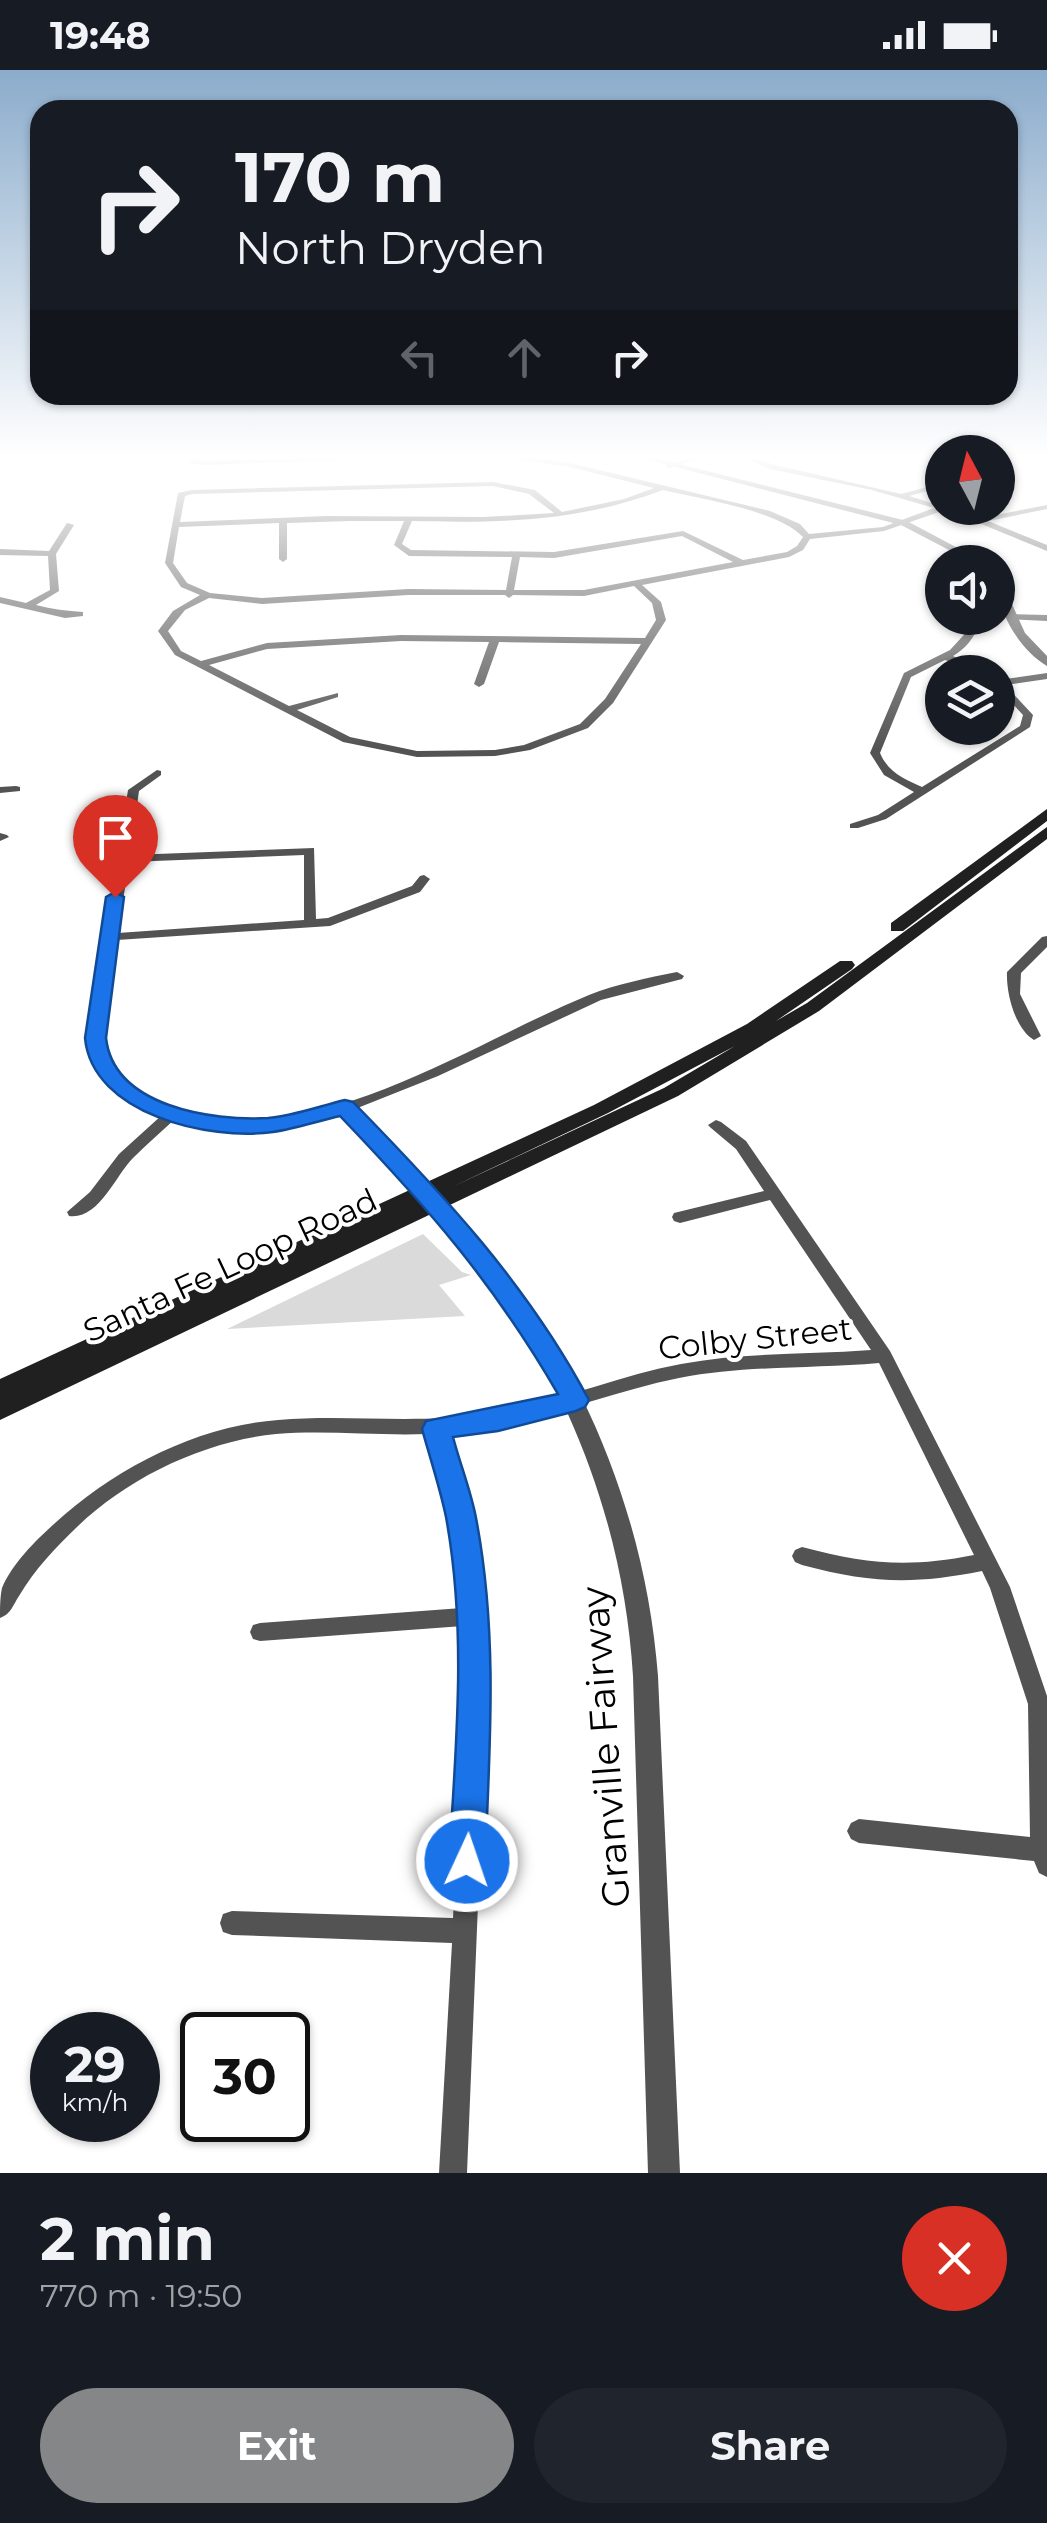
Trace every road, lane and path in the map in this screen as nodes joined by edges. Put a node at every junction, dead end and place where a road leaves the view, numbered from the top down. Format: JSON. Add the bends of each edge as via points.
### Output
{"nodes":[{"id":1,"x":30,"y":553,"type":"edge"},
{"id":2,"x":171,"y":553,"type":"edge"},
{"id":3,"x":284,"y":553,"type":"edge"},
{"id":4,"x":435,"y":553,"type":"edge"},
{"id":5,"x":552,"y":553,"type":"edge"},
{"id":6,"x":723,"y":553,"type":"edge"},
{"id":7,"x":791,"y":553,"type":"edge"},
{"id":8,"x":52,"y":554,"type":"joint"},
{"id":9,"x":516,"y":556,"type":"junction"},
{"id":10,"x":284,"y":559,"type":"dead end"},
{"id":11,"x":744,"y":564,"type":"junction"},
{"id":12,"x":638,"y":586,"type":"junction"},
{"id":13,"x":208,"y":595,"type":"junction"},
{"id":14,"x":510,"y":595,"type":"junction"},
{"id":15,"x":0,"y":600,"type":"edge"},
{"id":16,"x":28,"y":606,"type":"junction"},
{"id":17,"x":80,"y":614,"type":"dead end"},
{"id":18,"x":1015,"y":617,"type":"edge"},
{"id":19,"x":1047,"y":618,"type":"edge"},
{"id":20,"x":1015,"y":623,"type":"edge"},
{"id":21,"x":971,"y":635,"type":"edge"},
{"id":22,"x":648,"y":641,"type":"junction"},
{"id":23,"x":494,"y":642,"type":"junction"},
{"id":24,"x":949,"y":655,"type":"edge"},
{"id":25,"x":1047,"y":662,"type":"edge"},
{"id":26,"x":202,"y":664,"type":"junction"},
{"id":27,"x":925,"y":667,"type":"edge"},
{"id":28,"x":1047,"y":676,"type":"edge"},
{"id":29,"x":1015,"y":681,"type":"edge"},
{"id":30,"x":479,"y":684,"type":"dead end"},
{"id":31,"x":334,"y":694,"type":"dead end"},
{"id":32,"x":1015,"y":700,"type":"edge"},
{"id":33,"x":287,"y":710,"type":"junction"},
{"id":34,"x":1015,"y":731,"type":"edge"},
{"id":35,"x":993,"y":745,"type":"edge"},
{"id":36,"x":156,"y":773,"type":"dead end"},
{"id":37,"x":16,"y":789,"type":"dead end"},
{"id":38,"x":0,"y":790,"type":"edge"},
{"id":39,"x":922,"y":792,"type":"junction"},
{"id":40,"x":1047,"y":814,"type":"edge"},
{"id":41,"x":854,"y":826,"type":"dead end"},
{"id":42,"x":1047,"y":832,"type":"edge"},
{"id":43,"x":123,"y":859,"type":"junction"},
{"id":44,"x":424,"y":879,"type":"dead end"},
{"id":45,"x":310,"y":924,"type":"junction"},
{"id":46,"x":110,"y":937,"type":"junction"},
{"id":47,"x":1047,"y":940,"type":"edge"},
{"id":48,"x":677,"y":976,"type":"dead end"},
{"id":49,"x":1034,"y":1036,"type":"dead end"},
{"id":50,"x":345,"y":1107,"type":"junction"},
{"id":51,"x":171,"y":1115,"type":"junction"},
{"id":52,"x":716,"y":1125,"type":"dead end"},
{"id":53,"x":775,"y":1194,"type":"junction"},
{"id":54,"x":431,"y":1196,"type":"junction"},
{"id":55,"x":76,"y":1212,"type":"dead end"},
{"id":56,"x":680,"y":1217,"type":"dead end"},
{"id":57,"x":884,"y":1356,"type":"junction"},
{"id":58,"x":0,"y":1390,"type":"edge"},
{"id":59,"x":576,"y":1400,"type":"junction"},
{"id":60,"x":0,"y":1410,"type":"edge"},
{"id":61,"x":436,"y":1429,"type":"junction"},
{"id":62,"x":802,"y":1556,"type":"dead end"},
{"id":63,"x":986,"y":1561,"type":"junction"},
{"id":64,"x":0,"y":1608,"type":"edge"},
{"id":65,"x":473,"y":1616,"type":"junction"},
{"id":66,"x":260,"y":1632,"type":"dead end"},
{"id":67,"x":858,"y":1831,"type":"dead end"},
{"id":68,"x":1044,"y":1857,"type":"edge"},
{"id":69,"x":232,"y":1923,"type":"dead end"},
{"id":70,"x":464,"y":1932,"type":"junction"},
{"id":71,"x":453,"y":2173,"type":"edge"},
{"id":72,"x":664,"y":2173,"type":"edge"}],
"edges":[{"from":1,"to":8,"type":"street"},
{"from":2,"to":13,"type":"street","via":[[174,574]]},
{"from":3,"to":10,"type":"street"},
{"from":4,"to":9,"type":"street"},
{"from":5,"to":9,"type":"street"},
{"from":6,"to":11,"type":"street"},
{"from":7,"to":11,"type":"street"},
{"from":8,"to":16,"type":"street","via":[[55,591]]},
{"from":9,"to":14,"type":"street"},
{"from":11,"to":12,"type":"street"},
{"from":12,"to":14,"type":"street"},
{"from":12,"to":22,"type":"street","via":[[662,614]]},
{"from":13,"to":14,"type":"street"},
{"from":13,"to":26,"type":"street","via":[[179,609],[163,631],[178,653]]},
{"from":15,"to":16,"type":"street"},
{"from":16,"to":17,"type":"street"},
{"from":18,"to":19,"type":"street"},
{"from":20,"to":25,"type":"street"},
{"from":21,"to":24,"type":"street"},
{"from":22,"to":23,"type":"street"},
{"from":22,"to":33,"type":"street","via":[[597,716],[526,748],[455,756],[382,749]]},
{"from":23,"to":26,"type":"street","via":[[426,637],[291,644]]},
{"from":23,"to":30,"type":"street"},
{"from":26,"to":33,"type":"street"},
{"from":27,"to":39,"type":"street","via":[[907,675],[876,753],[879,766]]},
{"from":28,"to":29,"type":"street"},
{"from":31,"to":33,"type":"street"},
{"from":32,"to":34,"type":"street","via":[[1028,722]]},
{"from":35,"to":39,"type":"street"},
{"from":36,"to":43,"type":"street","via":[[134,790]]},
{"from":37,"to":38,"type":"street"},
{"from":39,"to":41,"type":"street"},
{"from":40,"to":54,"type":"main road","name":"Santa Fe Loop Road","via":[[754,1028]]},
{"from":42,"to":54,"type":"main road","name":"Santa Fe Loop Road","via":[[752,1046],[672,1092]]},
{"from":43,"to":45,"type":"street","via":[[310,851]]},
{"from":43,"to":46,"type":"street"},
{"from":44,"to":45,"type":"street","via":[[416,889],[358,914]]},
{"from":45,"to":46,"type":"street"},
{"from":46,"to":51,"type":"street","via":[[97,1057],[126,1093]]},
{"from":47,"to":49,"type":"street","via":[[1014,972],[1013,994]]},
{"from":48,"to":50,"type":"street","via":[[597,996]]},
{"from":50,"to":51,"type":"street","via":[[273,1125]]},
{"from":50,"to":54,"type":"street","name":"Granville Fairway"},
{"from":51,"to":55,"type":"street"},
{"from":52,"to":53,"type":"street","via":[[741,1145]]},
{"from":53,"to":56,"type":"street"},
{"from":53,"to":57,"type":"street"},
{"from":54,"to":58,"type":"main road","name":"Santa Fe Loop Road"},
{"from":54,"to":59,"type":"street","name":"Granville Fairway","via":[[531,1325]]},
{"from":54,"to":60,"type":"main road","name":"Santa Fe Loop Road"},
{"from":57,"to":59,"type":"street","name":"Colby Street","via":[[702,1367]]},
{"from":57,"to":63,"type":"street"},
{"from":59,"to":61,"type":"street","name":"Colby Street"},
{"from":59,"to":72,"type":"street","name":"Granville Fairway","via":[[631,1563],[642,1650]]},
{"from":61,"to":64,"type":"street","name":"Colby Street","via":[[270,1427],[213,1440],[145,1469],[85,1508],[42,1548]]},
{"from":61,"to":65,"type":"street","via":[[461,1517]]},
{"from":62,"to":63,"type":"street","via":[[865,1574],[923,1575]]},
{"from":63,"to":68,"type":"street","via":[[1039,1704]]},
{"from":65,"to":66,"type":"street"},
{"from":65,"to":70,"type":"street"},
{"from":67,"to":68,"type":"street"},
{"from":69,"to":70,"type":"street"},
{"from":70,"to":71,"type":"street"}]}
